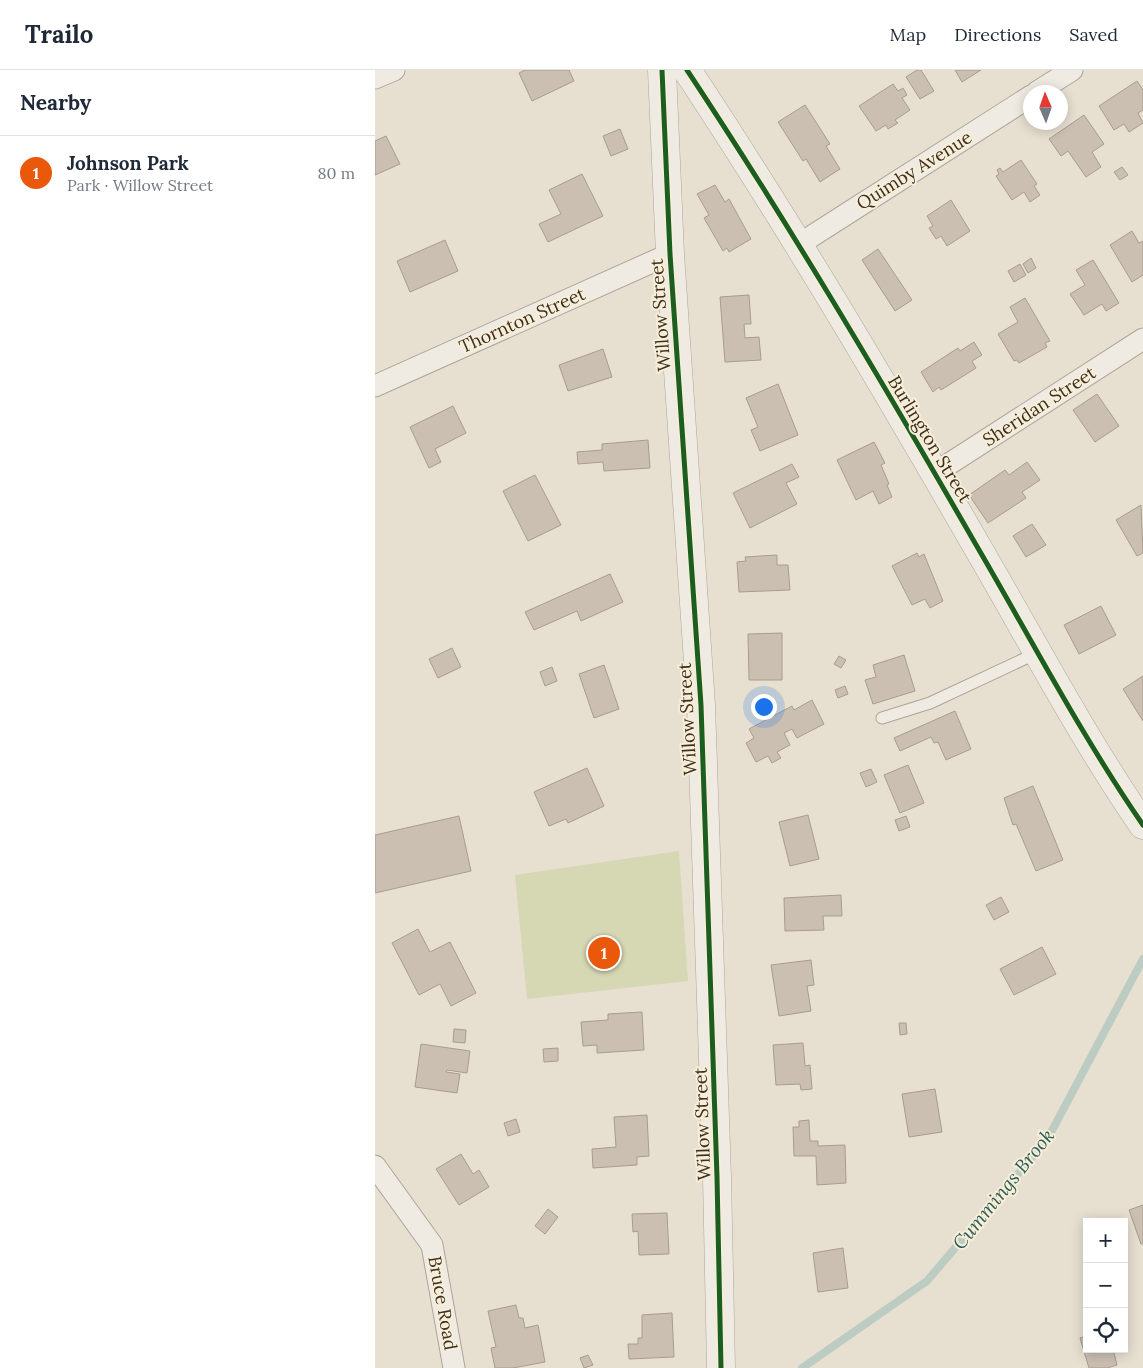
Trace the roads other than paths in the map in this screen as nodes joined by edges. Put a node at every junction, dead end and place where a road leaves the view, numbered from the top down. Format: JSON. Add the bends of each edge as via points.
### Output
{"nodes":[{"id":1,"x":393,"y":70,"type":"edge"},
{"id":2,"x":662,"y":70,"type":"edge"},
{"id":3,"x":687,"y":70,"type":"edge"},
{"id":4,"x":1072,"y":70,"type":"edge"},
{"id":5,"x":375,"y":78,"type":"edge"},
{"id":6,"x":1048,"y":85,"type":"edge"},
{"id":7,"x":1023,"y":101,"type":"edge"},
{"id":8,"x":798,"y":245,"type":"junction"},
{"id":9,"x":670,"y":254,"type":"junction"},
{"id":10,"x":1143,"y":339,"type":"edge"},
{"id":11,"x":375,"y":386,"type":"edge"},
{"id":12,"x":935,"y":473,"type":"junction"},
{"id":13,"x":1039,"y":652,"type":"junction"},
{"id":14,"x":882,"y":718,"type":"dead end"},
{"id":15,"x":1143,"y":825,"type":"edge"},
{"id":16,"x":375,"y":1166,"type":"edge"},
{"id":17,"x":454,"y":1368,"type":"edge"},
{"id":18,"x":721,"y":1368,"type":"edge"}],
"edges":[{"from":1,"to":5,"type":"street"},
{"from":2,"to":9,"type":"street","name":"Willow Street"},
{"from":3,"to":8,"type":"street","name":"Burlington Street"},
{"from":4,"to":6,"type":"street"},
{"from":7,"to":8,"type":"street","name":"Quimby Avenue"},
{"from":8,"to":12,"type":"street","name":"Burlington Street"},
{"from":9,"to":11,"type":"street","name":"Thornton Street"},
{"from":9,"to":18,"type":"street","name":"Willow Street","via":[[701,705]]},
{"from":10,"to":12,"type":"street","name":"Sheridan Street"},
{"from":12,"to":13,"type":"street","name":"Burlington Street"},
{"from":13,"to":14,"type":"lane","via":[[930,703]]},
{"from":13,"to":15,"type":"street","name":"Burlington Street"},
{"from":16,"to":17,"type":"street","name":"Bruce Road","via":[[432,1246]]}]}
